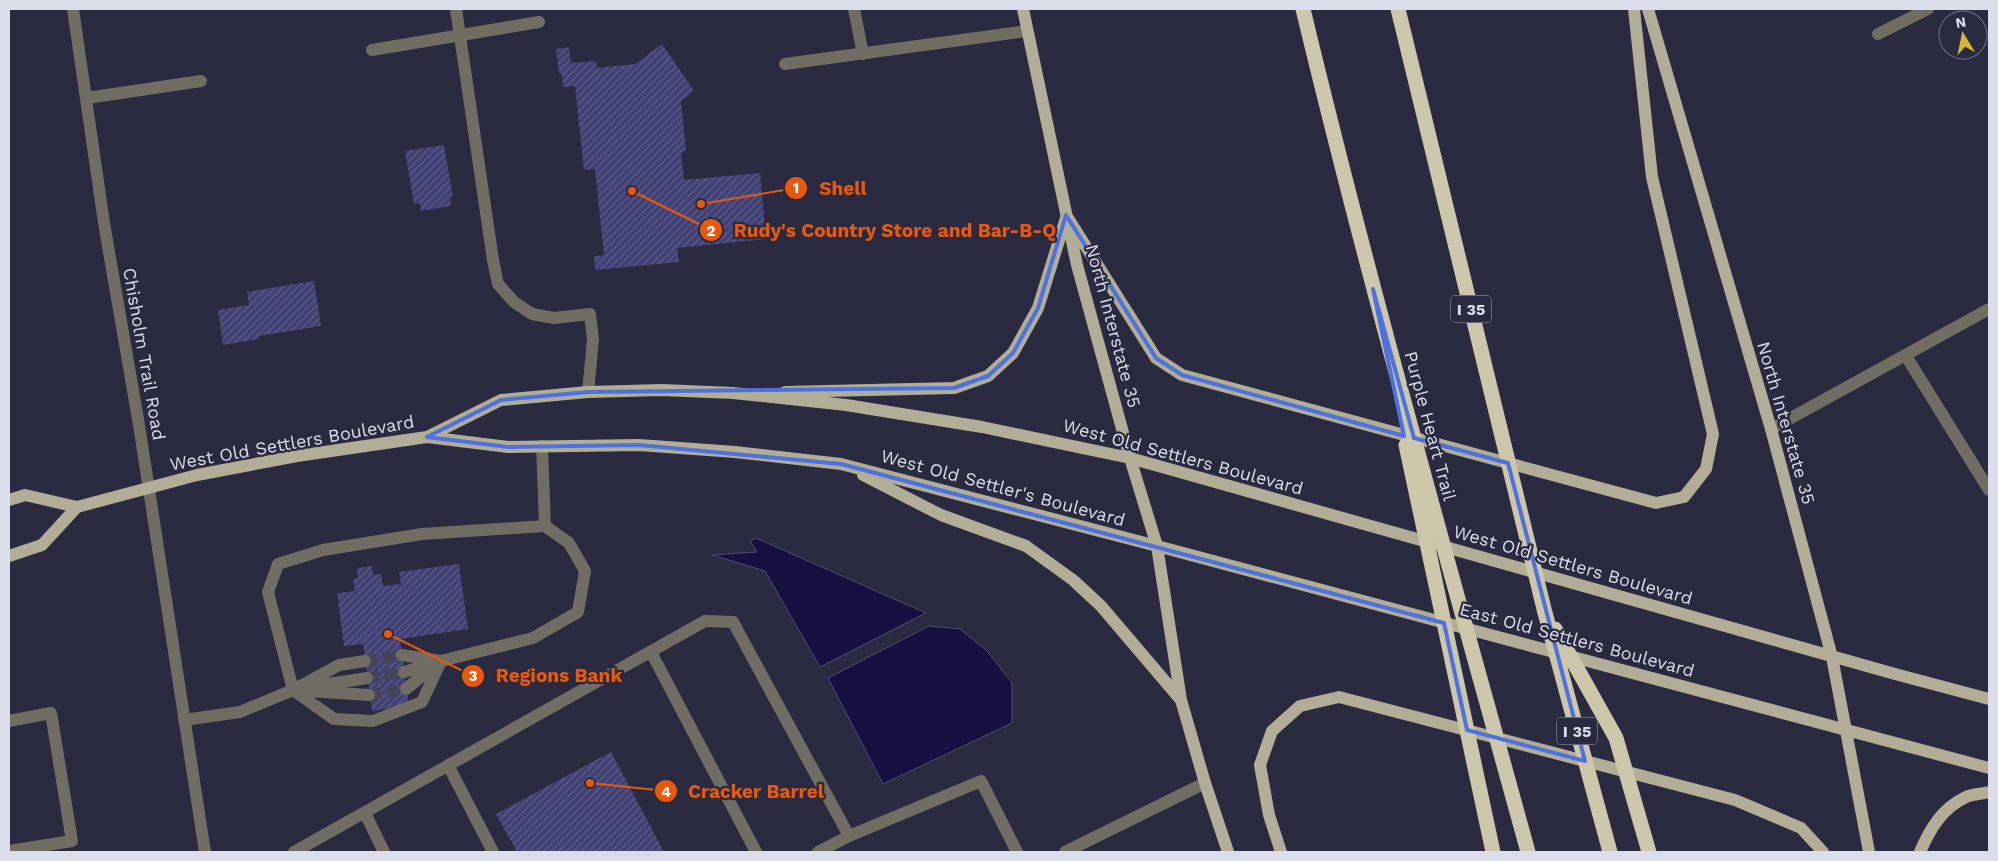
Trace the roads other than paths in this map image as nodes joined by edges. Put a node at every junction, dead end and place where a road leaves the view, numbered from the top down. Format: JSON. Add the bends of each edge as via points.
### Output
{"nodes":[{"id":1,"x":73,"y":9,"type":"edge"},
{"id":2,"x":456,"y":9,"type":"edge"},
{"id":3,"x":854,"y":9,"type":"edge"},
{"id":4,"x":1023,"y":9,"type":"edge"},
{"id":5,"x":1303,"y":9,"type":"edge"},
{"id":6,"x":1398,"y":9,"type":"edge"},
{"id":7,"x":1634,"y":9,"type":"edge"},
{"id":8,"x":1648,"y":9,"type":"edge"},
{"id":9,"x":1928,"y":9,"type":"edge"},
{"id":10,"x":540,"y":22,"type":"dead end"},
{"id":11,"x":1027,"y":31,"type":"junction"},
{"id":12,"x":459,"y":34,"type":"junction"},
{"id":13,"x":1878,"y":34,"type":"dead end"},
{"id":14,"x":372,"y":50,"type":"dead end"},
{"id":15,"x":863,"y":54,"type":"junction"},
{"id":16,"x":785,"y":64,"type":"dead end"},
{"id":17,"x":201,"y":81,"type":"dead end"},
{"id":18,"x":87,"y":98,"type":"junction"},
{"id":19,"x":1066,"y":215,"type":"junction"},
{"id":20,"x":1373,"y":290,"type":"junction"},
{"id":21,"x":1989,"y":309,"type":"edge"},
{"id":22,"x":1906,"y":356,"type":"junction"},
{"id":23,"x":588,"y":392,"type":"junction"},
{"id":24,"x":733,"y":393,"type":"junction"},
{"id":25,"x":1771,"y":429,"type":"junction"},
{"id":26,"x":427,"y":437,"type":"junction"},
{"id":27,"x":542,"y":446,"type":"junction"},
{"id":28,"x":1130,"y":458,"type":"junction"},
{"id":29,"x":841,"y":464,"type":"junction"},
{"id":30,"x":148,"y":487,"type":"junction"},
{"id":31,"x":1989,"y":490,"type":"edge"},
{"id":32,"x":9,"y":500,"type":"edge"},
{"id":33,"x":77,"y":507,"type":"junction"},
{"id":34,"x":545,"y":526,"type":"junction"},
{"id":35,"x":1156,"y":546,"type":"junction"},
{"id":36,"x":9,"y":556,"type":"edge"},
{"id":37,"x":1544,"y":609,"type":"junction"},
{"id":38,"x":651,"y":652,"type":"junction"},
{"id":39,"x":402,"y":655,"type":"tunnel mouth"},
{"id":40,"x":1832,"y":657,"type":"junction"},
{"id":41,"x":365,"y":661,"type":"tunnel mouth"},
{"id":42,"x":441,"y":661,"type":"junction"},
{"id":43,"x":404,"y":672,"type":"tunnel mouth"},
{"id":44,"x":367,"y":678,"type":"tunnel mouth"},
{"id":45,"x":406,"y":689,"type":"tunnel mouth"},
{"id":46,"x":293,"y":690,"type":"junction"},
{"id":47,"x":369,"y":695,"type":"tunnel mouth"},
{"id":48,"x":1989,"y":699,"type":"edge"},
{"id":49,"x":1181,"y":700,"type":"junction"},
{"id":50,"x":9,"y":720,"type":"edge"},
{"id":51,"x":184,"y":720,"type":"junction"},
{"id":52,"x":1846,"y":730,"type":"junction"},
{"id":53,"x":448,"y":765,"type":"junction"},
{"id":54,"x":1989,"y":768,"type":"edge"},
{"id":55,"x":1205,"y":783,"type":"junction"},
{"id":56,"x":1989,"y":792,"type":"edge"},
{"id":57,"x":364,"y":813,"type":"junction"},
{"id":58,"x":849,"y":836,"type":"junction"},
{"id":59,"x":73,"y":846,"type":"edge"},
{"id":60,"x":9,"y":851,"type":"edge"},
{"id":61,"x":205,"y":852,"type":"edge"},
{"id":62,"x":294,"y":852,"type":"edge"},
{"id":63,"x":384,"y":852,"type":"edge"},
{"id":64,"x":493,"y":852,"type":"edge"},
{"id":65,"x":756,"y":852,"type":"edge"},
{"id":66,"x":818,"y":852,"type":"edge"},
{"id":67,"x":1017,"y":852,"type":"edge"},
{"id":68,"x":1065,"y":852,"type":"edge"},
{"id":69,"x":1228,"y":852,"type":"edge"},
{"id":70,"x":1281,"y":852,"type":"edge"},
{"id":71,"x":1493,"y":852,"type":"edge"},
{"id":72,"x":1528,"y":852,"type":"edge"},
{"id":73,"x":1610,"y":852,"type":"edge"},
{"id":74,"x":1649,"y":852,"type":"edge"},
{"id":75,"x":1824,"y":852,"type":"edge"},
{"id":76,"x":1869,"y":852,"type":"edge"},
{"id":77,"x":1920,"y":852,"type":"edge"}],
"edges":[{"from":1,"to":18,"type":"street","name":"Chisholm Trail Road"},
{"from":2,"to":12,"type":"street"},
{"from":3,"to":15,"type":"street"},
{"from":4,"to":11,"type":"main road","name":"North Interstate 35"},
{"from":5,"to":20,"type":"highway","name":"Purple Heart Trail"},
{"from":6,"to":37,"type":"highway","number":"I 35"},
{"from":7,"to":19,"type":"main road","via":[[1652,178],[1713,434],[1706,469],[1684,497],[1656,502],[1182,375],[1156,358]]},
{"from":8,"to":25,"type":"main road","name":"North Interstate 35"},
{"from":9,"to":13,"type":"street"},
{"from":10,"to":12,"type":"street"},
{"from":11,"to":15,"type":"street"},
{"from":11,"to":19,"type":"main road","name":"North Interstate 35"},
{"from":12,"to":14,"type":"street"},
{"from":12,"to":23,"type":"street","via":[[498,284],[514,302],[532,314],[554,318],[590,314],[593,340]]},
{"from":15,"to":16,"type":"street"},
{"from":17,"to":18,"type":"street"},
{"from":18,"to":30,"type":"street","name":"Chisholm Trail Road","via":[[104,223]]},
{"from":19,"to":24,"type":"main road","via":[[1038,308],[1013,353],[988,376],[954,388]]},
{"from":19,"to":28,"type":"main road","name":"North Interstate 35"},
{"from":20,"to":71,"type":"highway"},
{"from":20,"to":72,"type":"highway","name":"Purple Heart Trail"},
{"from":21,"to":22,"type":"street"},
{"from":22,"to":25,"type":"street"},
{"from":22,"to":31,"type":"street"},
{"from":23,"to":24,"type":"main road","name":"West Old Settlers Boulevard","via":[[662,390]]},
{"from":23,"to":26,"type":"main road","name":"West Old Settlers Boulevard","via":[[501,400]]},
{"from":24,"to":28,"type":"main road","name":"West Old Settlers Boulevard","via":[[846,405],[982,426]]},
{"from":25,"to":40,"type":"main road","name":"North Interstate 35"},
{"from":26,"to":27,"type":"main road","name":"West Old Settlers Boulevard","via":[[508,447]]},
{"from":26,"to":30,"type":"main road","name":"West Old Settlers Boulevard","via":[[298,456]]},
{"from":27,"to":29,"type":"main road","name":"West Old Settlers Boulevard","via":[[639,445]]},
{"from":27,"to":34,"type":"street"},
{"from":28,"to":35,"type":"main road","name":"North Interstate 35"},
{"from":28,"to":40,"type":"main road","name":"West Old Settlers Boulevard"},
{"from":29,"to":35,"type":"main road","name":"West Old Settler's Boulevard"},
{"from":29,"to":49,"type":"main road","via":[[942,515],[1026,546],[1073,580],[1101,606]]},
{"from":30,"to":33,"type":"main road","name":"West Old Settlers Boulevard"},
{"from":30,"to":51,"type":"street","name":"Chisholm Trail Road"},
{"from":32,"to":33,"type":"main road","name":"West Old Settlers Boulevard","via":[[25,495]]},
{"from":33,"to":36,"type":"main road","via":[[42,545]]},
{"from":34,"to":42,"type":"street","via":[[569,542],[585,571],[578,612],[533,638]]},
{"from":34,"to":46,"type":"street","via":[[422,534],[323,550],[278,564],[268,592]]},
{"from":35,"to":49,"type":"main road","name":"North Interstate 35"},
{"from":35,"to":52,"type":"main road","name":"East Old Settlers Boulevard"},
{"from":37,"to":73,"type":"highway","number":"I 35"},
{"from":37,"to":74,"type":"highway","via":[[1616,738]]},
{"from":38,"to":53,"type":"street"},
{"from":38,"to":58,"type":"street","via":[[704,621],[733,622]]},
{"from":38,"to":65,"type":"street"},
{"from":39,"to":42,"type":"street"},
{"from":40,"to":48,"type":"main road"},
{"from":40,"to":52,"type":"main road","name":"North Interstate 35"},
{"from":41,"to":46,"type":"street","via":[[339,665]]},
{"from":42,"to":43,"type":"street"},
{"from":42,"to":45,"type":"street"},
{"from":42,"to":46,"type":"street","via":[[422,702],[373,721],[334,719]]},
{"from":44,"to":46,"type":"street"},
{"from":46,"to":47,"type":"street"},
{"from":46,"to":51,"type":"street","via":[[240,712]]},
{"from":49,"to":55,"type":"main road","name":"North Interstate 35"},
{"from":50,"to":59,"type":"street","via":[[51,713]]},
{"from":51,"to":61,"type":"street","name":"Chisholm Trail Road"},
{"from":52,"to":54,"type":"main road","name":"East Old Settlers Boulevard"},
{"from":52,"to":76,"type":"main road","name":"North Interstate 35"},
{"from":53,"to":57,"type":"street"},
{"from":53,"to":64,"type":"street"},
{"from":55,"to":68,"type":"street"},
{"from":55,"to":69,"type":"main road","name":"North Interstate 35"},
{"from":56,"to":77,"type":"main road","via":[[1967,796],[1940,815]]},
{"from":57,"to":62,"type":"street"},
{"from":57,"to":63,"type":"street"},
{"from":58,"to":66,"type":"street"},
{"from":58,"to":67,"type":"street","via":[[982,781]]},
{"from":59,"to":60,"type":"street"},
{"from":70,"to":75,"type":"main road","via":[[1269,815],[1260,765],[1272,731],[1300,706],[1339,697],[1735,800],[1801,828]]}]}
